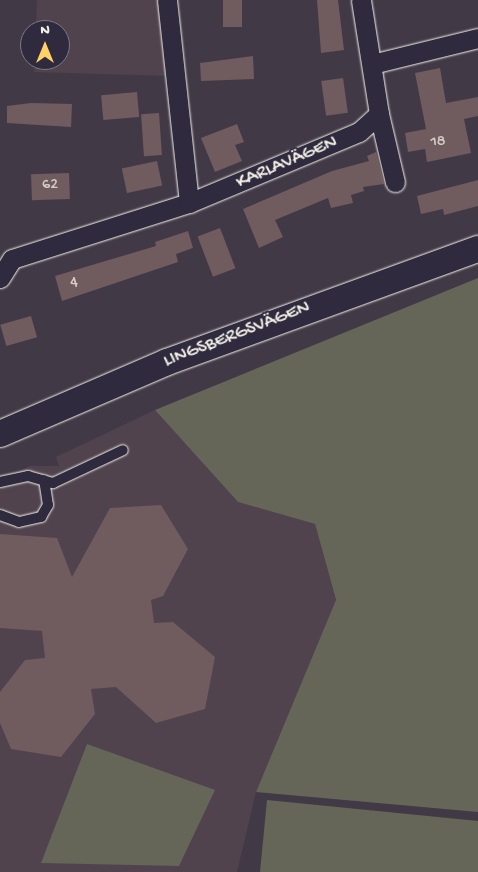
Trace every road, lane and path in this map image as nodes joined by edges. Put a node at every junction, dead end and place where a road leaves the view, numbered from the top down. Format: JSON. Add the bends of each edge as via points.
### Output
{"nodes":[{"id":1,"x":167,"y":0,"type":"edge"},
{"id":2,"x":361,"y":0,"type":"edge"},
{"id":3,"x":478,"y":38,"type":"edge"},
{"id":4,"x":372,"y":64,"type":"junction"},
{"id":5,"x":379,"y":114,"type":"junction"},
{"id":6,"x":395,"y":182,"type":"dead end"},
{"id":7,"x":189,"y":203,"type":"junction"},
{"id":8,"x":478,"y":249,"type":"edge"},
{"id":9,"x":6,"y":255,"type":"edge"},
{"id":10,"x":0,"y":278,"type":"edge"},
{"id":11,"x":0,"y":434,"type":"edge"},
{"id":12,"x":123,"y":450,"type":"dead end"},
{"id":13,"x":44,"y":480,"type":"junction"},
{"id":14,"x":0,"y":482,"type":"edge"},
{"id":15,"x":0,"y":516,"type":"edge"}],
"edges":[{"from":1,"to":7,"type":"street"},
{"from":2,"to":4,"type":"street"},
{"from":3,"to":4,"type":"street"},
{"from":4,"to":5,"type":"street"},
{"from":5,"to":6,"type":"street"},
{"from":5,"to":7,"type":"street","name":"KARLAVÄGEN","via":[[359,132]]},
{"from":7,"to":9,"type":"street","name":"KARLAVÄGEN"},
{"from":8,"to":11,"type":"street","name":"LINGSBERGSVÄGEN","via":[[194,351]]},
{"from":9,"to":10,"type":"street","name":"KARLAVÄGEN"},
{"from":12,"to":13,"type":"lane","via":[[53,483]]},
{"from":13,"to":14,"type":"lane","via":[[28,476]]},
{"from":13,"to":15,"type":"lane","via":[[48,505],[41,517],[19,522]]}]}
